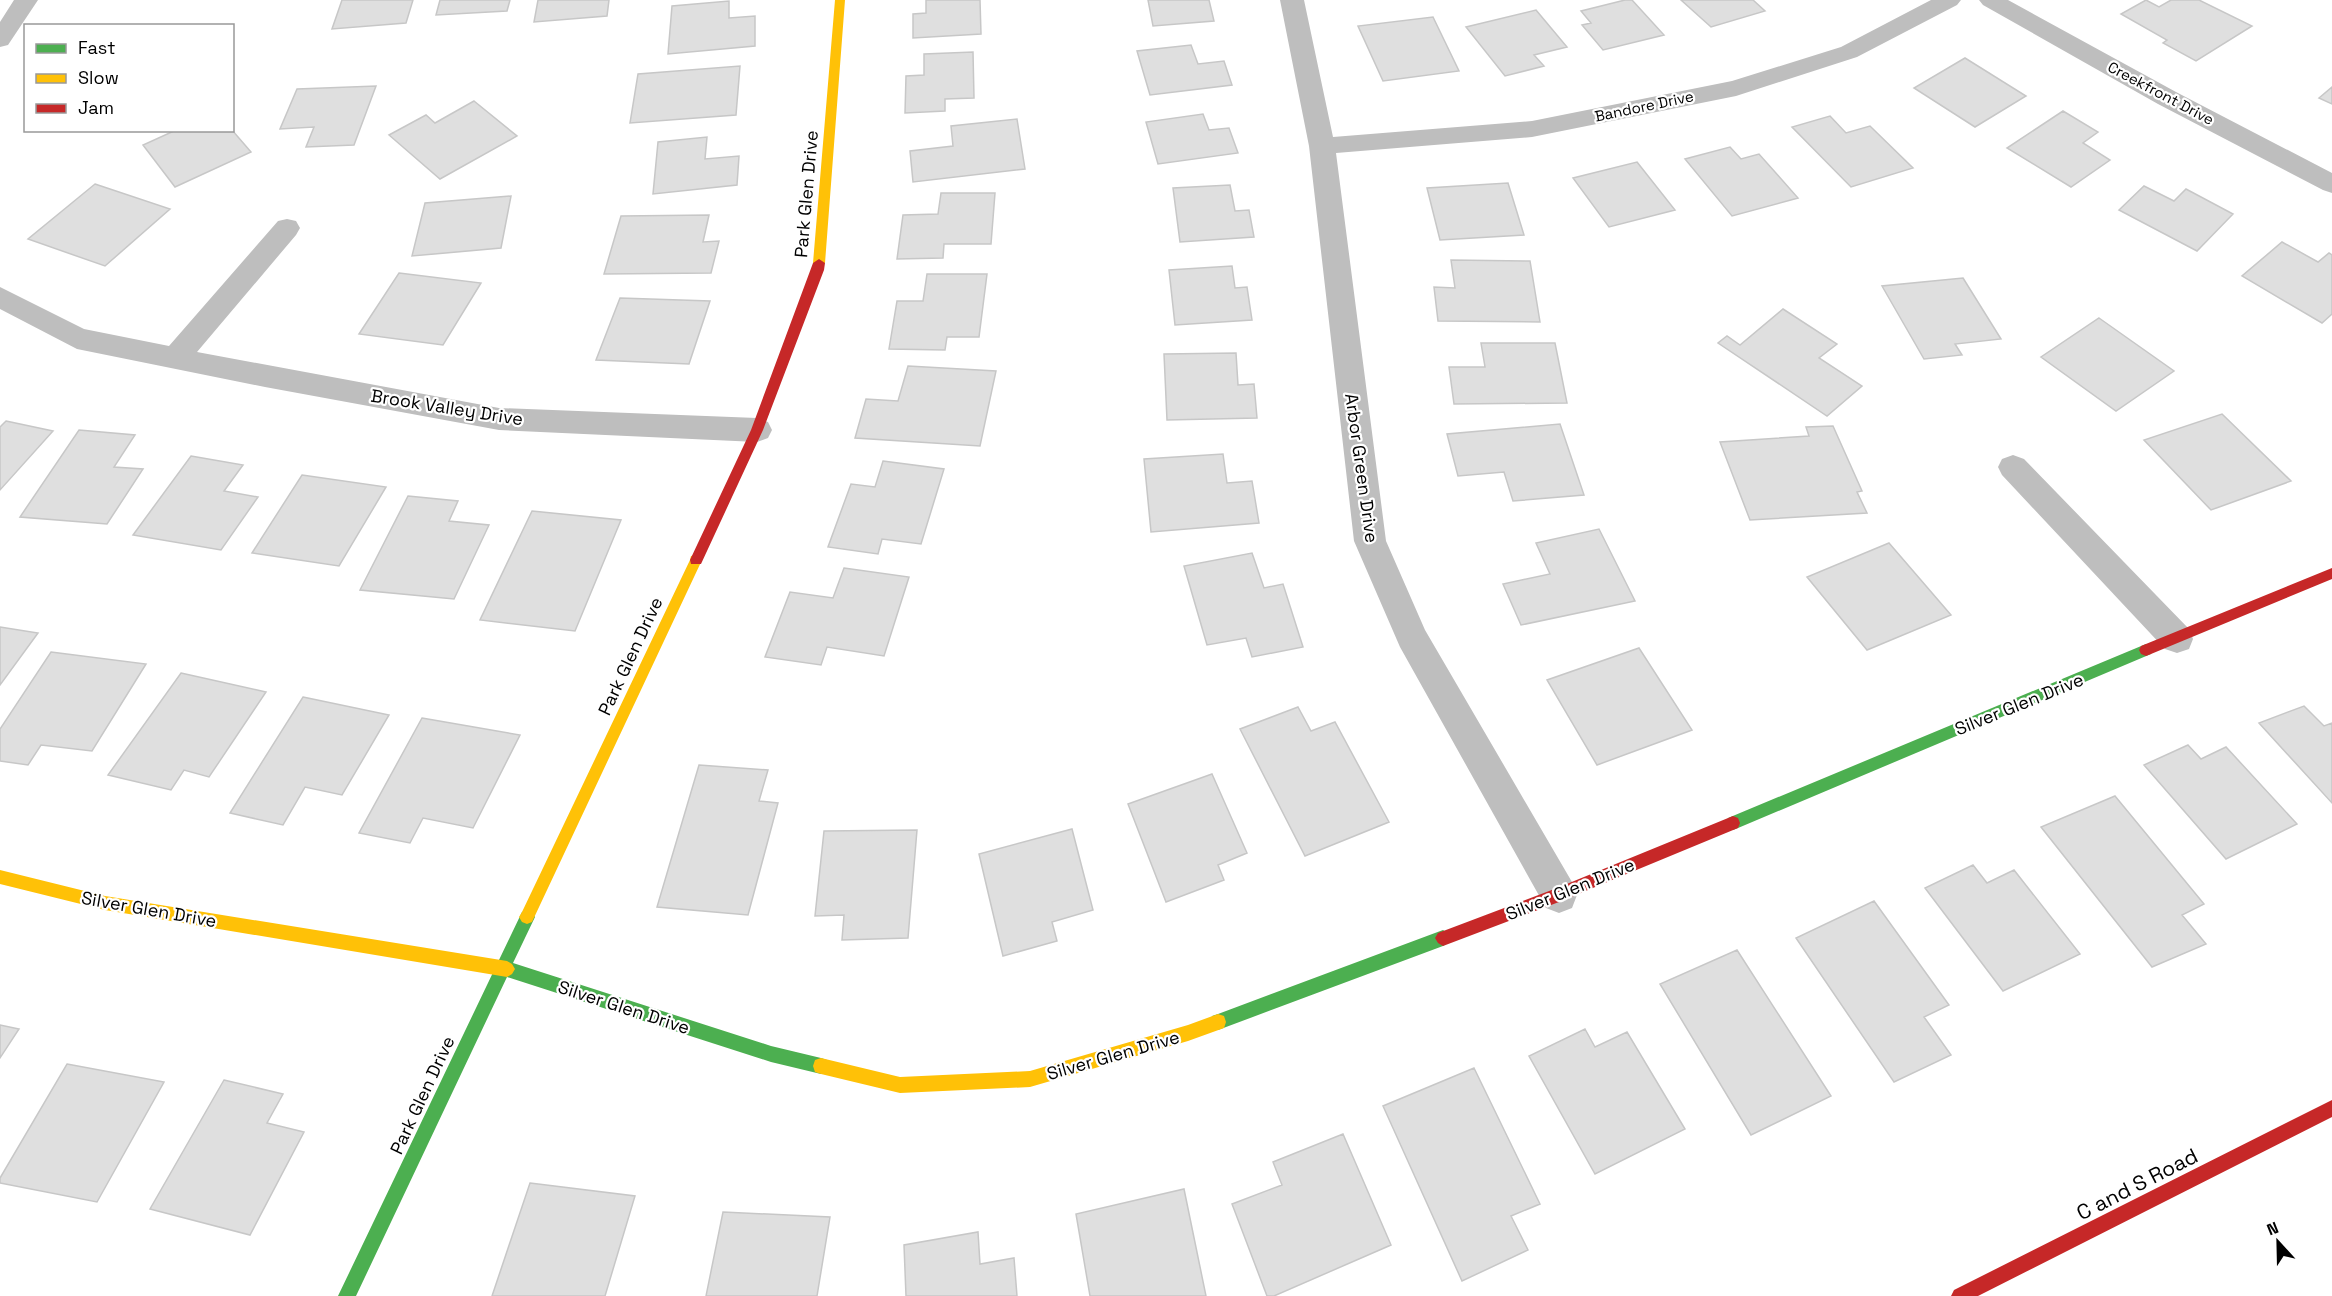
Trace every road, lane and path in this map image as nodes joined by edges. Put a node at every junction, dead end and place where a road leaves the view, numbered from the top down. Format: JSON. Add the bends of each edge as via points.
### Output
{"nodes":[{"id":1,"x":26,"y":0,"type":"edge"},
{"id":2,"x":840,"y":0,"type":"edge"},
{"id":3,"x":1292,"y":0,"type":"edge"},
{"id":4,"x":1949,"y":0,"type":"edge"},
{"id":5,"x":1991,"y":0,"type":"edge"},
{"id":6,"x":0,"y":40,"type":"edge"},
{"id":7,"x":1322,"y":146,"type":"junction"},
{"id":8,"x":2332,"y":184,"type":"edge"},
{"id":9,"x":287,"y":228,"type":"dead end"},
{"id":10,"x":0,"y":297,"type":"edge"},
{"id":11,"x":176,"y":357,"type":"junction"},
{"id":12,"x":757,"y":430,"type":"junction"},
{"id":13,"x":2013,"y":467,"type":"dead end"},
{"id":14,"x":2332,"y":573,"type":"edge"},
{"id":15,"x":2177,"y":639,"type":"junction"},
{"id":16,"x":0,"y":877,"type":"edge"},
{"id":17,"x":1559,"y":895,"type":"junction"},
{"id":18,"x":502,"y":968,"type":"junction"},
{"id":19,"x":2332,"y":1108,"type":"edge"},
{"id":20,"x":347,"y":1296,"type":"edge"},
{"id":21,"x":1960,"y":1296,"type":"edge"}],
"edges":[{"from":1,"to":6,"type":"street"},
{"from":2,"to":12,"type":"street","name":"Park Glen Drive","via":[[818,270]]},
{"from":3,"to":7,"type":"street","name":"Arbor Green Drive"},
{"from":4,"to":7,"type":"street","name":"Bandore Drive","via":[[1849,52],[1736,88],[1532,129]]},
{"from":5,"to":8,"type":"street","name":"Creekfront Drive"},
{"from":7,"to":17,"type":"street","name":"Arbor Green Drive","via":[[1370,541],[1412,637]]},
{"from":9,"to":11,"type":"street"},
{"from":10,"to":11,"type":"street","name":"Brook Valley Drive","via":[[77,338]]},
{"from":11,"to":12,"type":"street","name":"Brook Valley Drive","via":[[499,419]]},
{"from":12,"to":18,"type":"street","name":"Park Glen Drive"},
{"from":13,"to":15,"type":"street"},
{"from":14,"to":15,"type":"street","name":"Silver Glen Drive"},
{"from":15,"to":17,"type":"street","name":"Silver Glen Drive"},
{"from":16,"to":18,"type":"street","name":"Silver Glen Drive","via":[[105,903]]},
{"from":17,"to":18,"type":"street","name":"Silver Glen Drive","via":[[1188,1033],[1030,1079],[900,1085],[771,1054]]},
{"from":18,"to":20,"type":"street","name":"Park Glen Drive"},
{"from":19,"to":21,"type":"street","name":"C and S Road"}]}
